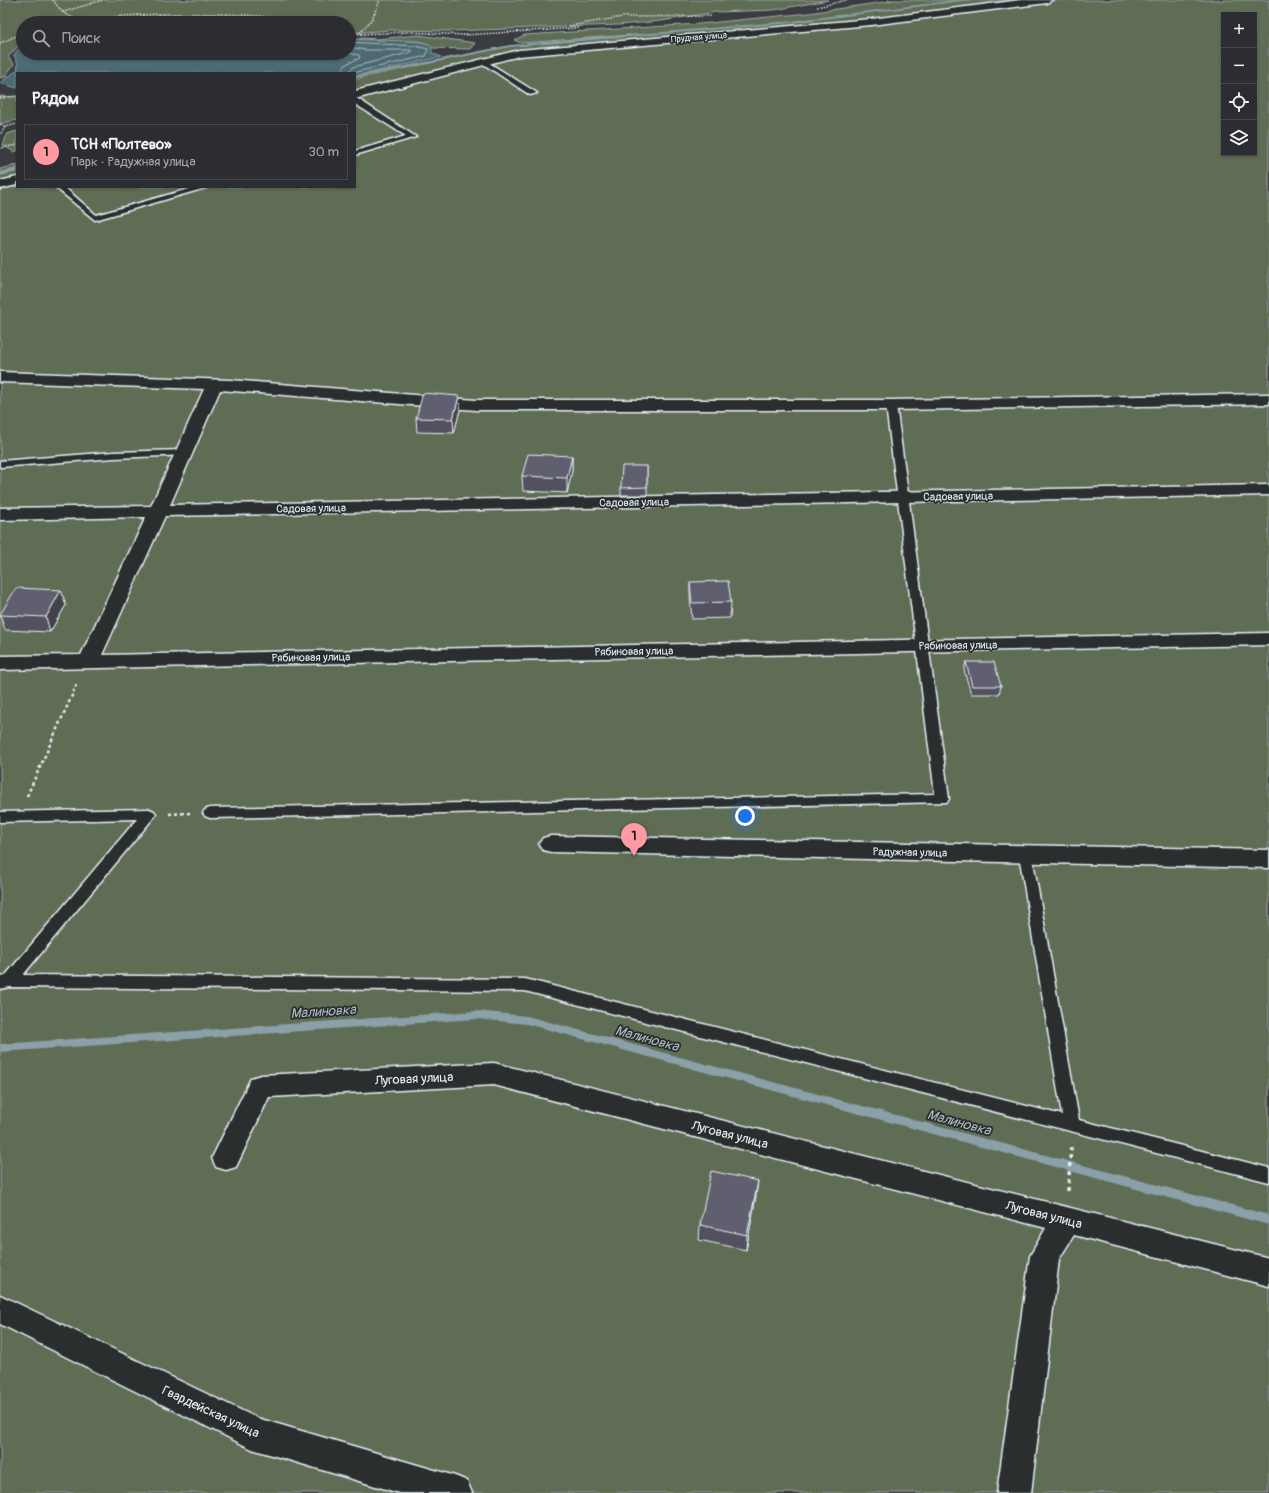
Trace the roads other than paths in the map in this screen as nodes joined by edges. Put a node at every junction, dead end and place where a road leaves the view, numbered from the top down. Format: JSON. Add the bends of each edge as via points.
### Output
{"nodes":[{"id":1,"x":1047,"y":0,"type":"edge"},
{"id":2,"x":484,"y":62,"type":"junction"},
{"id":3,"x":533,"y":93,"type":"dead end"},
{"id":4,"x":356,"y":95,"type":"edge"},
{"id":5,"x":356,"y":102,"type":"edge"},
{"id":6,"x":356,"y":153,"type":"edge"},
{"id":7,"x":16,"y":181,"type":"edge"},
{"id":8,"x":0,"y":185,"type":"edge"},
{"id":9,"x":60,"y":188,"type":"edge"},
{"id":10,"x":201,"y":188,"type":"edge"},
{"id":11,"x":0,"y":377,"type":"edge"},
{"id":12,"x":214,"y":385,"type":"junction"},
{"id":13,"x":1269,"y":399,"type":"edge"},
{"id":14,"x":891,"y":404,"type":"junction"},
{"id":15,"x":184,"y":453,"type":"junction"},
{"id":16,"x":0,"y":464,"type":"edge"},
{"id":17,"x":1269,"y":490,"type":"edge"},
{"id":18,"x":903,"y":497,"type":"junction"},
{"id":19,"x":158,"y":511,"type":"junction"},
{"id":20,"x":0,"y":514,"type":"edge"},
{"id":21,"x":1269,"y":639,"type":"edge"},
{"id":22,"x":922,"y":646,"type":"junction"},
{"id":23,"x":88,"y":662,"type":"junction"},
{"id":24,"x":0,"y":663,"type":"edge"},
{"id":25,"x":210,"y":813,"type":"road end"},
{"id":26,"x":0,"y":817,"type":"edge"},
{"id":27,"x":551,"y":844,"type":"dead end"},
{"id":28,"x":1026,"y":854,"type":"junction"},
{"id":29,"x":1269,"y":859,"type":"edge"},
{"id":30,"x":5,"y":982,"type":"edge"},
{"id":31,"x":1072,"y":1125,"type":"junction"},
{"id":32,"x":226,"y":1158,"type":"dead end"},
{"id":33,"x":1269,"y":1175,"type":"edge"},
{"id":34,"x":1067,"y":1220,"type":"junction"},
{"id":35,"x":1269,"y":1272,"type":"edge"},
{"id":36,"x":0,"y":1309,"type":"edge"},
{"id":37,"x":455,"y":1493,"type":"edge"},
{"id":38,"x":1014,"y":1493,"type":"edge"}],
"edges":[{"from":1,"to":2,"type":"street","name":"Прудная улица","via":[[871,22],[518,53]]},
{"from":2,"to":3,"type":"lane"},
{"from":2,"to":4,"type":"street","name":"Прудная улица"},
{"from":5,"to":6,"type":"lane","via":[[412,137]]},
{"from":7,"to":8,"type":"street"},
{"from":9,"to":10,"type":"lane","via":[[95,218]]},
{"from":11,"to":12,"type":"street"},
{"from":12,"to":14,"type":"street","via":[[476,405]]},
{"from":12,"to":15,"type":"street"},
{"from":13,"to":14,"type":"street"},
{"from":14,"to":18,"type":"lane"},
{"from":15,"to":16,"type":"lane","via":[[107,455]]},
{"from":15,"to":19,"type":"street"},
{"from":17,"to":18,"type":"street","name":"Садовая улица"},
{"from":18,"to":19,"type":"street","name":"Садовая улица"},
{"from":18,"to":22,"type":"lane"},
{"from":19,"to":20,"type":"street","name":"Садовая улица"},
{"from":19,"to":23,"type":"street"},
{"from":21,"to":22,"type":"street","name":"Рябиновая улица"},
{"from":22,"to":23,"type":"street","name":"Рябиновая улица"},
{"from":22,"to":25,"type":"lane","via":[[942,799]]},
{"from":23,"to":24,"type":"street","name":"Рябиновая улица"},
{"from":26,"to":30,"type":"lane","via":[[149,814]]},
{"from":27,"to":28,"type":"street","name":"Радужная улица"},
{"from":28,"to":29,"type":"street","name":"Радужная улица"},
{"from":28,"to":31,"type":"lane"},
{"from":30,"to":31,"type":"lane","via":[[525,985]]},
{"from":31,"to":33,"type":"lane"},
{"from":32,"to":34,"type":"street","name":"Луговая улица","via":[[261,1086],[494,1074]]},
{"from":34,"to":35,"type":"street","name":"Луговая улица"},
{"from":34,"to":38,"type":"street","via":[[1045,1256]]},
{"from":36,"to":37,"type":"street","name":"Гвардейская улица","via":[[252,1433]]}]}
